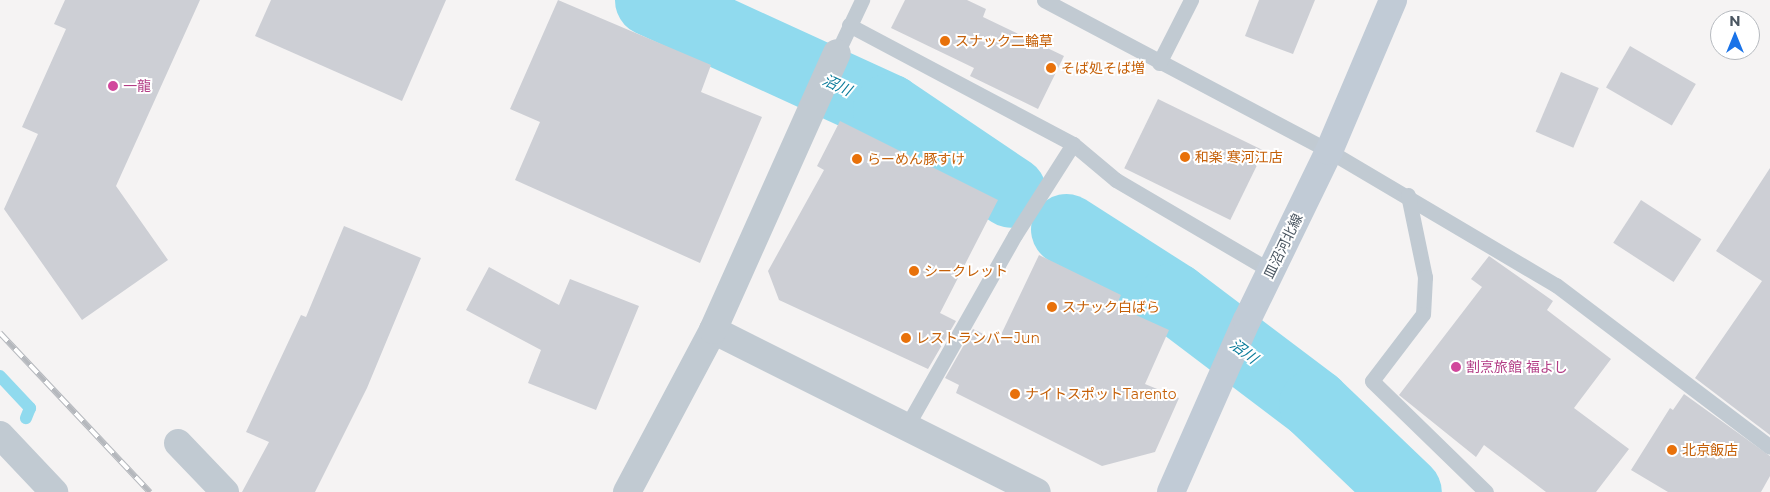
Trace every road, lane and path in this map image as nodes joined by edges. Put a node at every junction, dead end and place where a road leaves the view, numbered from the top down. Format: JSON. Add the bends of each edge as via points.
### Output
{"nodes":[{"id":1,"x":862,"y":0,"type":"edge"},
{"id":2,"x":1044,"y":0,"type":"edge"},
{"id":3,"x":1191,"y":0,"type":"edge"},
{"id":4,"x":1393,"y":0,"type":"edge"},
{"id":5,"x":849,"y":24,"type":"junction"},
{"id":6,"x":837,"y":53,"type":"joint"},
{"id":7,"x":1159,"y":63,"type":"junction"},
{"id":8,"x":1072,"y":144,"type":"junction"},
{"id":9,"x":1329,"y":151,"type":"junction"},
{"id":10,"x":1408,"y":195,"type":"junction"},
{"id":11,"x":1271,"y":271,"type":"junction"},
{"id":12,"x":713,"y":330,"type":"junction"},
{"id":13,"x":908,"y":424,"type":"junction"},
{"id":14,"x":0,"y":434,"type":"edge"},
{"id":15,"x":178,"y":443,"type":"dead end"},
{"id":16,"x":1770,"y":446,"type":"edge"},
{"id":17,"x":54,"y":492,"type":"edge"},
{"id":18,"x":225,"y":492,"type":"edge"},
{"id":19,"x":627,"y":492,"type":"edge"},
{"id":20,"x":1037,"y":492,"type":"edge"},
{"id":21,"x":1171,"y":492,"type":"edge"},
{"id":22,"x":1486,"y":492,"type":"edge"}],
"edges":[{"from":1,"to":5,"type":"lane"},
{"from":2,"to":7,"type":"lane"},
{"from":3,"to":7,"type":"lane"},
{"from":4,"to":9,"type":"main road","name":"皿沼河北線"},
{"from":5,"to":6,"type":"lane"},
{"from":5,"to":8,"type":"lane"},
{"from":6,"to":12,"type":"street"},
{"from":7,"to":9,"type":"lane"},
{"from":8,"to":11,"type":"lane","via":[[1116,180]]},
{"from":8,"to":13,"type":"lane","via":[[1015,235]]},
{"from":9,"to":10,"type":"lane"},
{"from":9,"to":11,"type":"main road","name":"皿沼河北線"},
{"from":10,"to":16,"type":"lane","via":[[1556,285]]},
{"from":10,"to":22,"type":"lane","via":[[1425,276],[1423,314],[1372,381]]},
{"from":11,"to":21,"type":"main road","name":"皿沼河北線"},
{"from":12,"to":13,"type":"street"},
{"from":12,"to":19,"type":"street"},
{"from":13,"to":20,"type":"street"},
{"from":14,"to":17,"type":"street"},
{"from":15,"to":18,"type":"street"}]}
